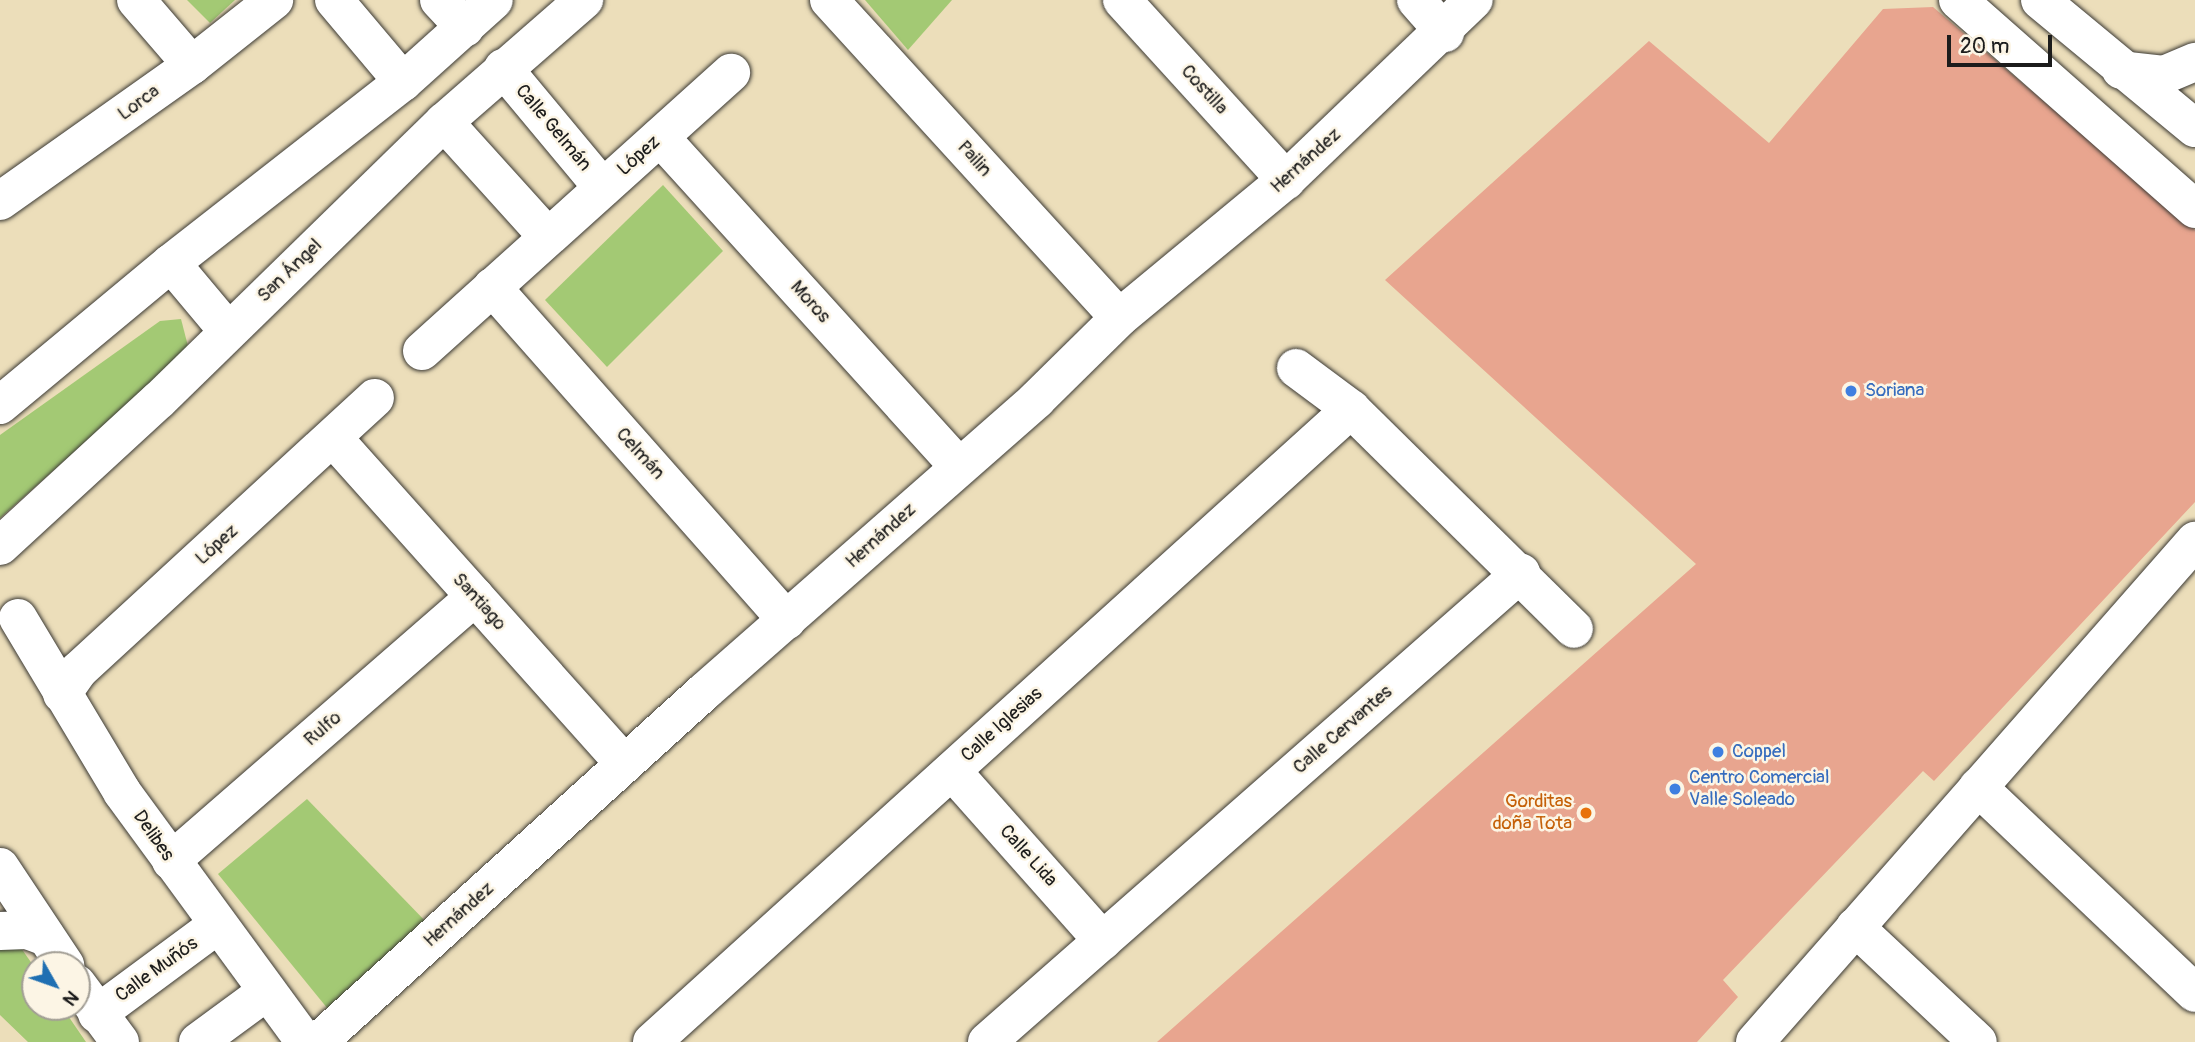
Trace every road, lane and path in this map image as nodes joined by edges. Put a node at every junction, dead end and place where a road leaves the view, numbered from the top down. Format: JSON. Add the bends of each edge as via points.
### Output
{"nodes":[{"id":1,"x":136,"y":0,"type":"edge"},
{"id":2,"x":274,"y":0,"type":"edge"},
{"id":3,"x":334,"y":0,"type":"edge"},
{"id":4,"x":439,"y":0,"type":"edge"},
{"id":5,"x":494,"y":0,"type":"edge"},
{"id":6,"x":584,"y":0,"type":"edge"},
{"id":7,"x":1122,"y":0,"type":"edge"},
{"id":8,"x":1416,"y":0,"type":"edge"},
{"id":9,"x":1474,"y":0,"type":"edge"},
{"id":10,"x":1958,"y":0,"type":"edge"},
{"id":11,"x":2040,"y":0,"type":"edge"},
{"id":12,"x":839,"y":5,"type":"edge"},
{"id":13,"x":465,"y":28,"type":"junction"},
{"id":14,"x":1445,"y":33,"type":"junction"},
{"id":15,"x":2195,"y":62,"type":"edge"},
{"id":16,"x":192,"y":65,"type":"junction"},
{"id":17,"x":503,"y":68,"type":"junction"},
{"id":18,"x":2121,"y":70,"type":"junction"},
{"id":19,"x":731,"y":73,"type":"dead end"},
{"id":20,"x":403,"y":82,"type":"junction"},
{"id":21,"x":444,"y":122,"type":"junction"},
{"id":22,"x":2195,"y":128,"type":"edge"},
{"id":23,"x":660,"y":137,"type":"junction"},
{"id":24,"x":1286,"y":180,"type":"junction"},
{"id":25,"x":5,"y":187,"type":"edge"},
{"id":26,"x":603,"y":188,"type":"junction"},
{"id":27,"x":2195,"y":209,"type":"edge"},
{"id":28,"x":548,"y":237,"type":"junction"},
{"id":29,"x":171,"y":263,"type":"junction"},
{"id":30,"x":492,"y":287,"type":"junction"},
{"id":31,"x":1119,"y":318,"type":"junction"},
{"id":32,"x":228,"y":331,"type":"junction"},
{"id":33,"x":422,"y":351,"type":"dead end"},
{"id":34,"x":1296,"y":368,"type":"dead end"},
{"id":35,"x":375,"y":398,"type":"dead end"},
{"id":36,"x":0,"y":405,"type":"edge"},
{"id":37,"x":1351,"y":409,"type":"junction"},
{"id":38,"x":334,"y":439,"type":"junction"},
{"id":39,"x":960,"y":467,"type":"junction"},
{"id":40,"x":2195,"y":541,"type":"edge"},
{"id":41,"x":0,"y":546,"type":"edge"},
{"id":42,"x":1521,"y":573,"type":"junction"},
{"id":43,"x":475,"y":597,"type":"junction"},
{"id":44,"x":18,"y":618,"type":"dead end"},
{"id":45,"x":787,"y":620,"type":"junction"},
{"id":46,"x":1574,"y":629,"type":"dead end"},
{"id":47,"x":62,"y":694,"type":"junction"},
{"id":48,"x":625,"y":764,"type":"junction"},
{"id":49,"x":952,"y":771,"type":"junction"},
{"id":50,"x":1978,"y":787,"type":"junction"},
{"id":51,"x":171,"y":861,"type":"junction"},
{"id":52,"x":0,"y":867,"type":"edge"},
{"id":53,"x":216,"y":926,"type":"junction"},
{"id":54,"x":1856,"y":927,"type":"junction"},
{"id":55,"x":0,"y":931,"type":"edge"},
{"id":56,"x":1103,"y":941,"type":"junction"},
{"id":57,"x":55,"y":951,"type":"edge"},
{"id":58,"x":266,"y":992,"type":"junction"},
{"id":59,"x":2195,"y":993,"type":"edge"},
{"id":60,"x":98,"y":1013,"type":"edge"},
{"id":61,"x":198,"y":1042,"type":"edge"},
{"id":62,"x":305,"y":1042,"type":"edge"},
{"id":63,"x":318,"y":1042,"type":"edge"},
{"id":64,"x":652,"y":1042,"type":"edge"},
{"id":65,"x":987,"y":1042,"type":"edge"},
{"id":66,"x":1755,"y":1042,"type":"edge"},
{"id":67,"x":1978,"y":1042,"type":"edge"}],
"edges":[{"from":1,"to":16,"type":"street"},
{"from":2,"to":16,"type":"street","name":"Lorca"},
{"from":3,"to":20,"type":"street"},
{"from":4,"to":13,"type":"street"},
{"from":5,"to":13,"type":"street"},
{"from":6,"to":17,"type":"street","name":"San Ángel"},
{"from":7,"to":24,"type":"street","name":"Costilla"},
{"from":8,"to":14,"type":"street"},
{"from":9,"to":14,"type":"street","name":"Hernández"},
{"from":10,"to":27,"type":"street"},
{"from":11,"to":18,"type":"street"},
{"from":12,"to":31,"type":"street","name":"Pailin"},
{"from":13,"to":20,"type":"street"},
{"from":14,"to":24,"type":"street","name":"Hernández"},
{"from":15,"to":18,"type":"street","via":[[2164,75]]},
{"from":16,"to":25,"type":"street","name":"Lorca","via":[[58,162]]},
{"from":17,"to":21,"type":"street","name":"San Ángel"},
{"from":17,"to":26,"type":"street","name":"Calle Gelmán"},
{"from":18,"to":22,"type":"street"},
{"from":19,"to":23,"type":"street","name":"López"},
{"from":20,"to":29,"type":"street"},
{"from":21,"to":28,"type":"street"},
{"from":21,"to":32,"type":"street","name":"San Ángel"},
{"from":23,"to":26,"type":"street","name":"López"},
{"from":23,"to":39,"type":"street","name":"Moros"},
{"from":24,"to":31,"type":"street","name":"Hernández"},
{"from":26,"to":28,"type":"street","name":"López"},
{"from":28,"to":30,"type":"street","name":"López"},
{"from":29,"to":32,"type":"street"},
{"from":29,"to":36,"type":"street"},
{"from":30,"to":33,"type":"street","name":"López"},
{"from":30,"to":45,"type":"street","name":"Celmán"},
{"from":31,"to":39,"type":"street","name":"Hernández"},
{"from":32,"to":41,"type":"street","name":"San Ángel"},
{"from":34,"to":37,"type":"street"},
{"from":35,"to":38,"type":"street","name":"López"},
{"from":37,"to":42,"type":"street"},
{"from":37,"to":49,"type":"street","name":"Calle Iglesias"},
{"from":38,"to":43,"type":"street","name":"Santiago"},
{"from":38,"to":47,"type":"street","name":"López","via":[[79,670]]},
{"from":39,"to":45,"type":"street","name":"Hernández"},
{"from":40,"to":50,"type":"street"},
{"from":42,"to":46,"type":"street"},
{"from":42,"to":56,"type":"street","name":"Calle Cervantes"},
{"from":43,"to":48,"type":"street","name":"Santiago"},
{"from":43,"to":51,"type":"street","name":"Rulfo"},
{"from":44,"to":47,"type":"street","name":"Delibes"},
{"from":45,"to":48,"type":"street","name":"Hernández"},
{"from":47,"to":51,"type":"street","name":"Delibes"},
{"from":48,"to":63,"type":"street","name":"Hernández"},
{"from":49,"to":56,"type":"street","name":"Calle Lida"},
{"from":49,"to":64,"type":"street","name":"Calle Iglesias"},
{"from":50,"to":54,"type":"street"},
{"from":50,"to":59,"type":"street"},
{"from":51,"to":53,"type":"street","name":"Delibes"},
{"from":52,"to":57,"type":"street"},
{"from":53,"to":58,"type":"street","name":"Delibes"},
{"from":53,"to":60,"type":"street","name":"Calle Muñós"},
{"from":54,"to":66,"type":"street"},
{"from":54,"to":67,"type":"street"},
{"from":55,"to":57,"type":"street","via":[[27,930]]},
{"from":56,"to":65,"type":"street","name":"Calle Cervantes"},
{"from":58,"to":61,"type":"street"},
{"from":58,"to":62,"type":"street","name":"Delibes"}]}
